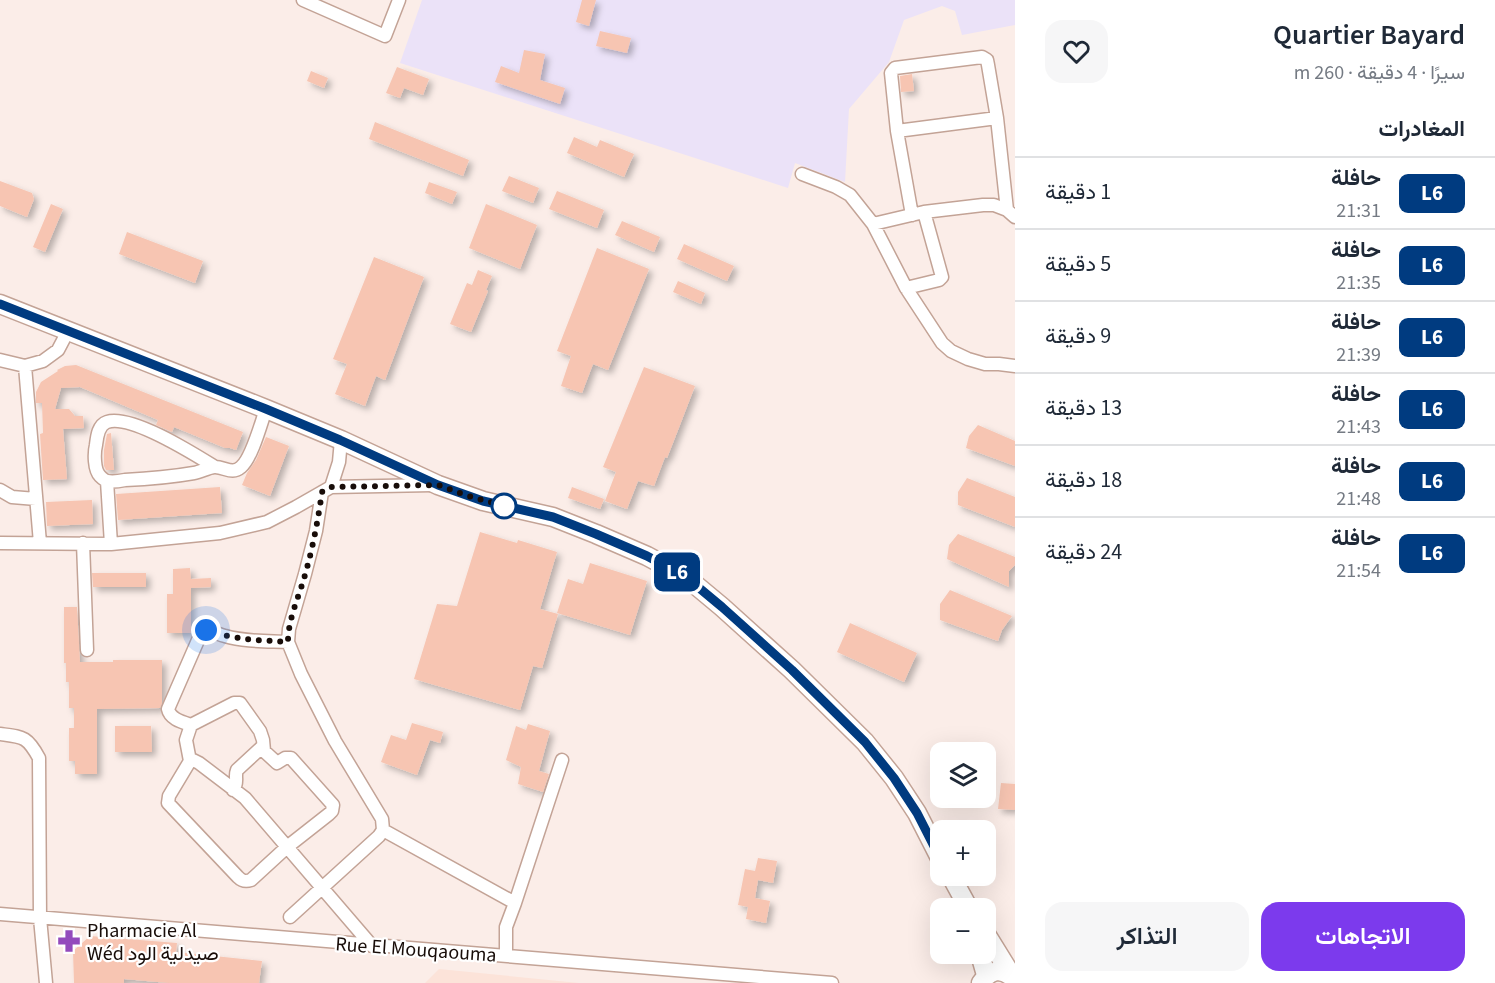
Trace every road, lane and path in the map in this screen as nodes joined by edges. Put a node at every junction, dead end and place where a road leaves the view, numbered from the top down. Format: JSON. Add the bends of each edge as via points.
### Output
{"nodes":[{"id":1,"x":303,"y":0,"type":"edge"},
{"id":2,"x":399,"y":0,"type":"edge"},
{"id":3,"x":997,"y":118,"type":"junction"},
{"id":4,"x":897,"y":131,"type":"junction"},
{"id":5,"x":802,"y":174,"type":"dead end"},
{"id":6,"x":1011,"y":213,"type":"edge"},
{"id":7,"x":918,"y":214,"type":"junction"},
{"id":8,"x":873,"y":224,"type":"junction"},
{"id":9,"x":906,"y":288,"type":"junction"},
{"id":10,"x":0,"y":304,"type":"edge"},
{"id":11,"x":68,"y":331,"type":"junction"},
{"id":12,"x":0,"y":360,"type":"edge"},
{"id":13,"x":25,"y":366,"type":"junction"},
{"id":14,"x":1015,"y":366,"type":"edge"},
{"id":15,"x":266,"y":409,"type":"junction"},
{"id":16,"x":340,"y":440,"type":"junction"},
{"id":17,"x":215,"y":467,"type":"junction"},
{"id":18,"x":107,"y":481,"type":"junction"},
{"id":19,"x":438,"y":485,"type":"junction"},
{"id":20,"x":326,"y":489,"type":"junction"},
{"id":21,"x":0,"y":490,"type":"edge"},
{"id":22,"x":36,"y":499,"type":"junction"},
{"id":23,"x":0,"y":543,"type":"edge"},
{"id":24,"x":40,"y":543,"type":"junction"},
{"id":25,"x":83,"y":543,"type":"junction"},
{"id":26,"x":111,"y":544,"type":"junction"},
{"id":27,"x":288,"y":642,"type":"junction"},
{"id":28,"x":87,"y":650,"type":"dead end"},
{"id":29,"x":191,"y":725,"type":"junction"},
{"id":30,"x":0,"y":734,"type":"edge"},
{"id":31,"x":263,"y":746,"type":"junction"},
{"id":32,"x":562,"y":760,"type":"dead end"},
{"id":33,"x":190,"y":761,"type":"junction"},
{"id":34,"x":233,"y":790,"type":"junction"},
{"id":35,"x":383,"y":830,"type":"junction"},
{"id":36,"x":930,"y":838,"type":"edge"},
{"id":37,"x":287,"y":847,"type":"junction"},
{"id":38,"x":322,"y":888,"type":"junction"},
{"id":39,"x":515,"y":903,"type":"junction"},
{"id":40,"x":0,"y":914,"type":"edge"},
{"id":41,"x":290,"y":917,"type":"dead end"},
{"id":42,"x":40,"y":918,"type":"junction"},
{"id":43,"x":372,"y":946,"type":"junction"},
{"id":44,"x":996,"y":950,"type":"edge"},
{"id":45,"x":506,"y":956,"type":"junction"},
{"id":46,"x":981,"y":964,"type":"edge"},
{"id":47,"x":1014,"y":979,"type":"edge"},
{"id":48,"x":767,"y":980,"type":"edge"},
{"id":49,"x":982,"y":981,"type":"edge"},
{"id":50,"x":46,"y":983,"type":"edge"},
{"id":51,"x":832,"y":983,"type":"edge"}],
"edges":[{"from":1,"to":2,"type":"street","via":[[385,36]]},
{"from":3,"to":4,"type":"street"},
{"from":3,"to":4,"type":"street","via":[[985,58],[895,68],[891,77]]},
{"from":3,"to":6,"type":"street"},
{"from":4,"to":7,"type":"street"},
{"from":5,"to":8,"type":"street","via":[[844,190]]},
{"from":6,"to":7,"type":"street","via":[[994,205],[983,205]]},
{"from":7,"to":8,"type":"street"},
{"from":7,"to":9,"type":"street","via":[[942,277]]},
{"from":8,"to":9,"type":"street"},
{"from":9,"to":14,"type":"street","via":[[951,351],[985,364]]},
{"from":10,"to":11,"type":"main road"},
{"from":11,"to":13,"type":"street","via":[[58,350],[43,361]]},
{"from":11,"to":15,"type":"main road"},
{"from":12,"to":13,"type":"street"},
{"from":13,"to":22,"type":"street"},
{"from":15,"to":16,"type":"main road"},
{"from":15,"to":17,"type":"street","via":[[243,465],[230,471]]},
{"from":16,"to":19,"type":"main road"},
{"from":16,"to":20,"type":"street","via":[[339,462]]},
{"from":17,"to":18,"type":"street","via":[[196,473]]},
{"from":17,"to":18,"type":"street","via":[[152,432],[132,424],[107,422],[98,432],[95,450],[97,472]]},
{"from":18,"to":26,"type":"street"},
{"from":19,"to":20,"type":"street"},
{"from":19,"to":36,"type":"main road","via":[[483,501],[553,517],[647,556],[686,577],[792,670],[865,742],[894,778]]},
{"from":20,"to":26,"type":"street","via":[[267,522],[220,533]]},
{"from":20,"to":27,"type":"street","via":[[288,629]]},
{"from":21,"to":22,"type":"street","via":[[12,497]]},
{"from":22,"to":24,"type":"street"},
{"from":23,"to":24,"type":"street"},
{"from":24,"to":25,"type":"street"},
{"from":25,"to":26,"type":"street"},
{"from":25,"to":28,"type":"street"},
{"from":27,"to":29,"type":"street","via":[[202,631],[168,709],[175,718]]},
{"from":27,"to":35,"type":"street","via":[[335,741],[382,819]]},
{"from":29,"to":31,"type":"street","via":[[240,703],[260,731]]},
{"from":29,"to":33,"type":"street","via":[[186,740]]},
{"from":30,"to":42,"type":"street","via":[[22,737],[39,758]]},
{"from":31,"to":34,"type":"street","via":[[237,770]]},
{"from":31,"to":37,"type":"street","via":[[277,763],[291,758],[333,805],[329,814]]},
{"from":32,"to":39,"type":"street"},
{"from":33,"to":34,"type":"street","via":[[199,763]]},
{"from":33,"to":37,"type":"street","via":[[168,803],[242,881],[250,880]]},
{"from":34,"to":37,"type":"street","via":[[245,798]]},
{"from":35,"to":38,"type":"street"},
{"from":35,"to":39,"type":"street"},
{"from":37,"to":38,"type":"street"},
{"from":38,"to":41,"type":"street"},
{"from":38,"to":43,"type":"street"},
{"from":39,"to":45,"type":"street","via":[[506,927]]},
{"from":40,"to":42,"type":"street","name":"Rue El Mouqaouma"},
{"from":42,"to":43,"type":"street","name":"Rue El Mouqaouma"},
{"from":42,"to":50,"type":"street"},
{"from":43,"to":45,"type":"street","name":"Rue El Mouqaouma"},
{"from":44,"to":47,"type":"main road"},
{"from":45,"to":48,"type":"street","name":"Rue El Mouqaouma"},
{"from":46,"to":49,"type":"main road"},
{"from":47,"to":49,"type":"main road","via":[[1003,971],[991,972]]},
{"from":48,"to":51,"type":"street","name":"Rue El Mouqaouma"}]}
